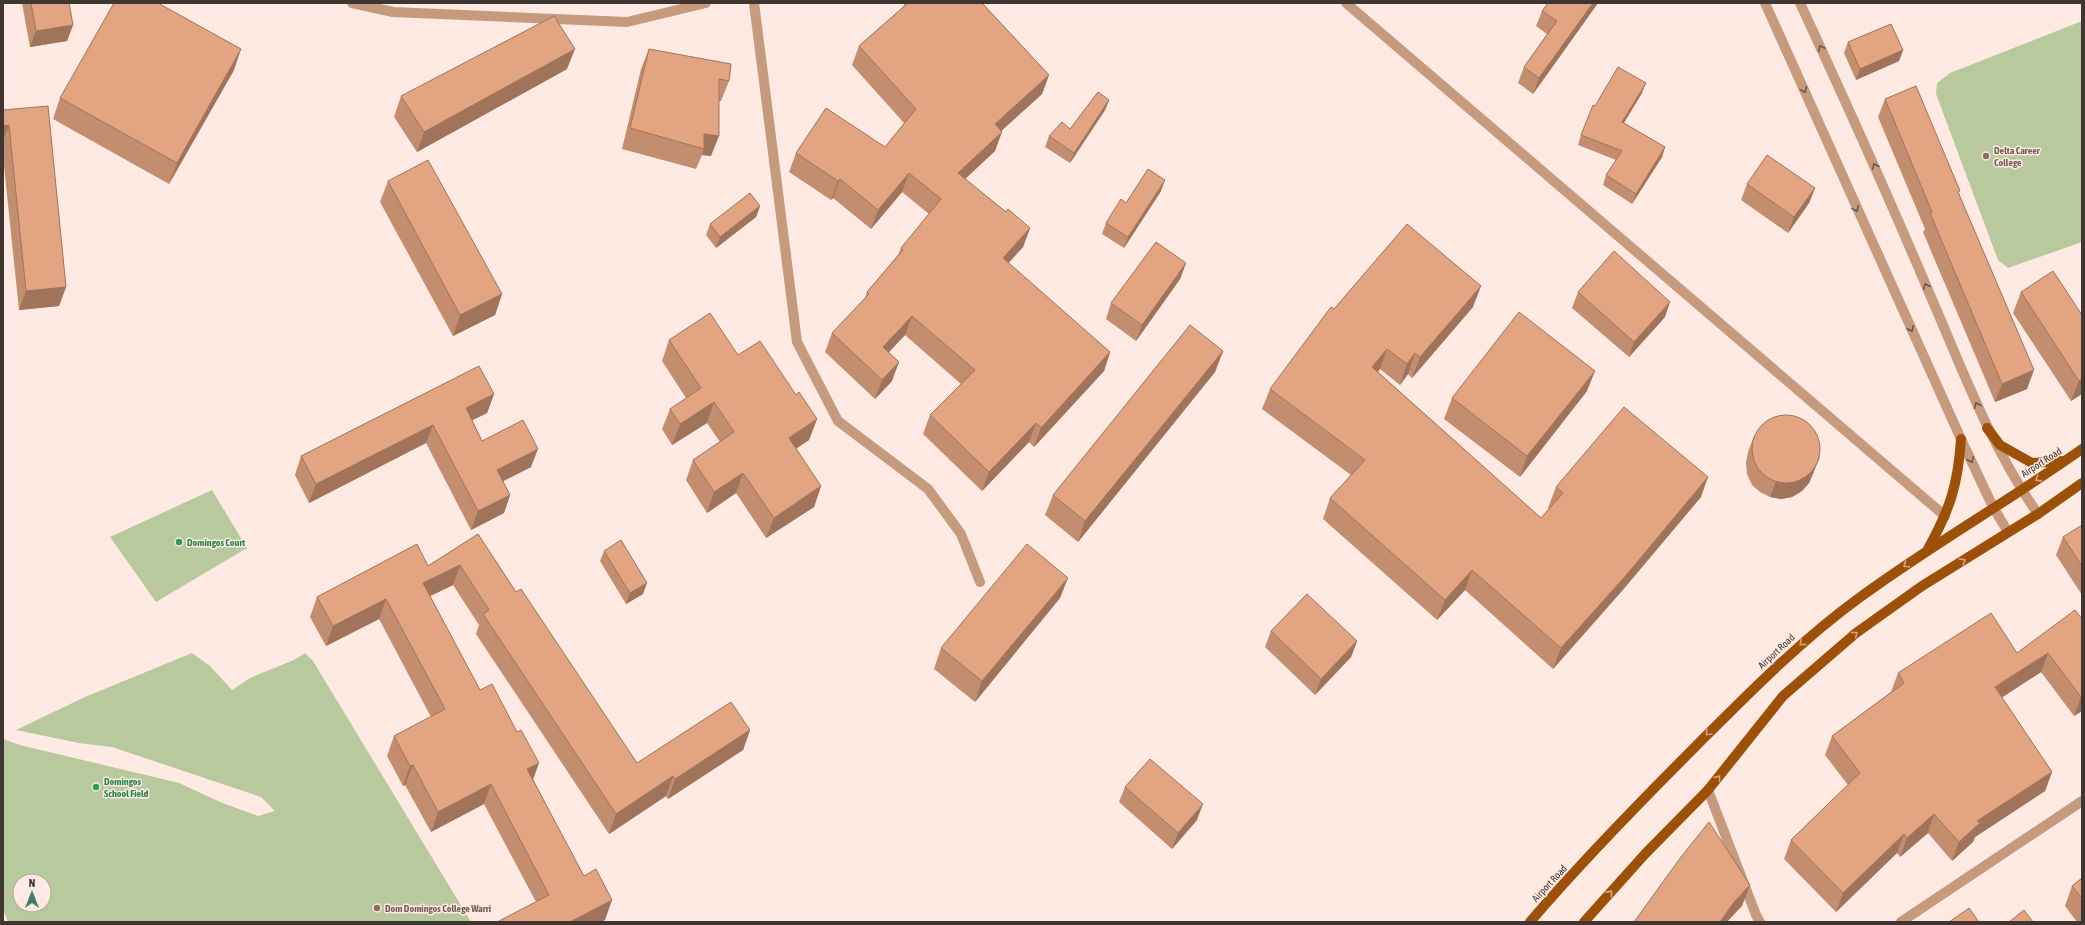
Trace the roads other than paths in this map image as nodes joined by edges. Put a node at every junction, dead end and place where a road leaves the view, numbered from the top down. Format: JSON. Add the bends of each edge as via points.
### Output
{"nodes":[{"id":1,"x":352,"y":3,"type":"edge"},
{"id":2,"x":706,"y":3,"type":"edge"},
{"id":3,"x":754,"y":3,"type":"edge"},
{"id":4,"x":1346,"y":3,"type":"edge"},
{"id":5,"x":1765,"y":3,"type":"edge"},
{"id":6,"x":1800,"y":3,"type":"edge"},
{"id":7,"x":682,"y":6,"type":"edge"},
{"id":8,"x":1987,"y":428,"type":"junction"},
{"id":9,"x":1961,"y":439,"type":"junction"},
{"id":10,"x":2082,"y":449,"type":"edge"},
{"id":11,"x":2066,"y":461,"type":"junction"},
{"id":12,"x":2082,"y":483,"type":"edge"},
{"id":13,"x":2020,"y":490,"type":"junction"},
{"id":14,"x":1993,"y":507,"type":"junction"},
{"id":15,"x":2038,"y":514,"type":"junction"},
{"id":16,"x":1945,"y":516,"type":"junction"},
{"id":17,"x":2008,"y":532,"type":"junction"},
{"id":18,"x":1927,"y":550,"type":"junction"},
{"id":19,"x":980,"y":582,"type":"dead end"},
{"id":20,"x":1708,"y":790,"type":"junction"},
{"id":21,"x":2082,"y":801,"type":"edge"},
{"id":22,"x":1755,"y":920,"type":"edge"},
{"id":23,"x":1530,"y":922,"type":"edge"},
{"id":24,"x":1584,"y":922,"type":"edge"},
{"id":25,"x":1901,"y":922,"type":"edge"}],
"edges":[{"from":1,"to":7,"type":"street","via":[[393,12],[627,22]]},
{"from":2,"to":7,"type":"street"},
{"from":3,"to":19,"type":"street","via":[[797,342],[838,421],[928,490],[961,534]]},
{"from":4,"to":16,"type":"street"},
{"from":5,"to":9,"type":"street","one_way":true},
{"from":8,"to":6,"type":"street","one_way":true,"via":[[1862,136]]},
{"from":8,"to":11,"type":"main road","via":[[2000,444],[2032,463]]},
{"from":8,"to":13,"type":"street"},
{"from":9,"to":14,"type":"street","one_way":true},
{"from":9,"to":16,"type":"main road","via":[[1959,473]]},
{"from":10,"to":11,"type":"main road","name":"Airport Road"},
{"from":11,"to":13,"type":"main road","name":"Airport Road","one_way":true},
{"from":12,"to":15,"type":"main road"},
{"from":13,"to":14,"type":"main road","name":"Airport Road"},
{"from":13,"to":15,"type":"street"},
{"from":14,"to":17,"type":"street"},
{"from":14,"to":18,"type":"main road","name":"Airport Road"},
{"from":15,"to":17,"type":"main road"},
{"from":16,"to":18,"type":"main road"},
{"from":20,"to":17,"type":"main road","one_way":true,"via":[[1783,696],[1839,647],[1922,586]]},
{"from":18,"to":23,"type":"main road","name":"Airport Road","one_way":true,"via":[[1858,598],[1795,649],[1650,792]]},
{"from":20,"to":22,"type":"street"},
{"from":24,"to":20,"type":"main road","one_way":true,"via":[[1645,854]]},
{"from":21,"to":25,"type":"street"}]}
